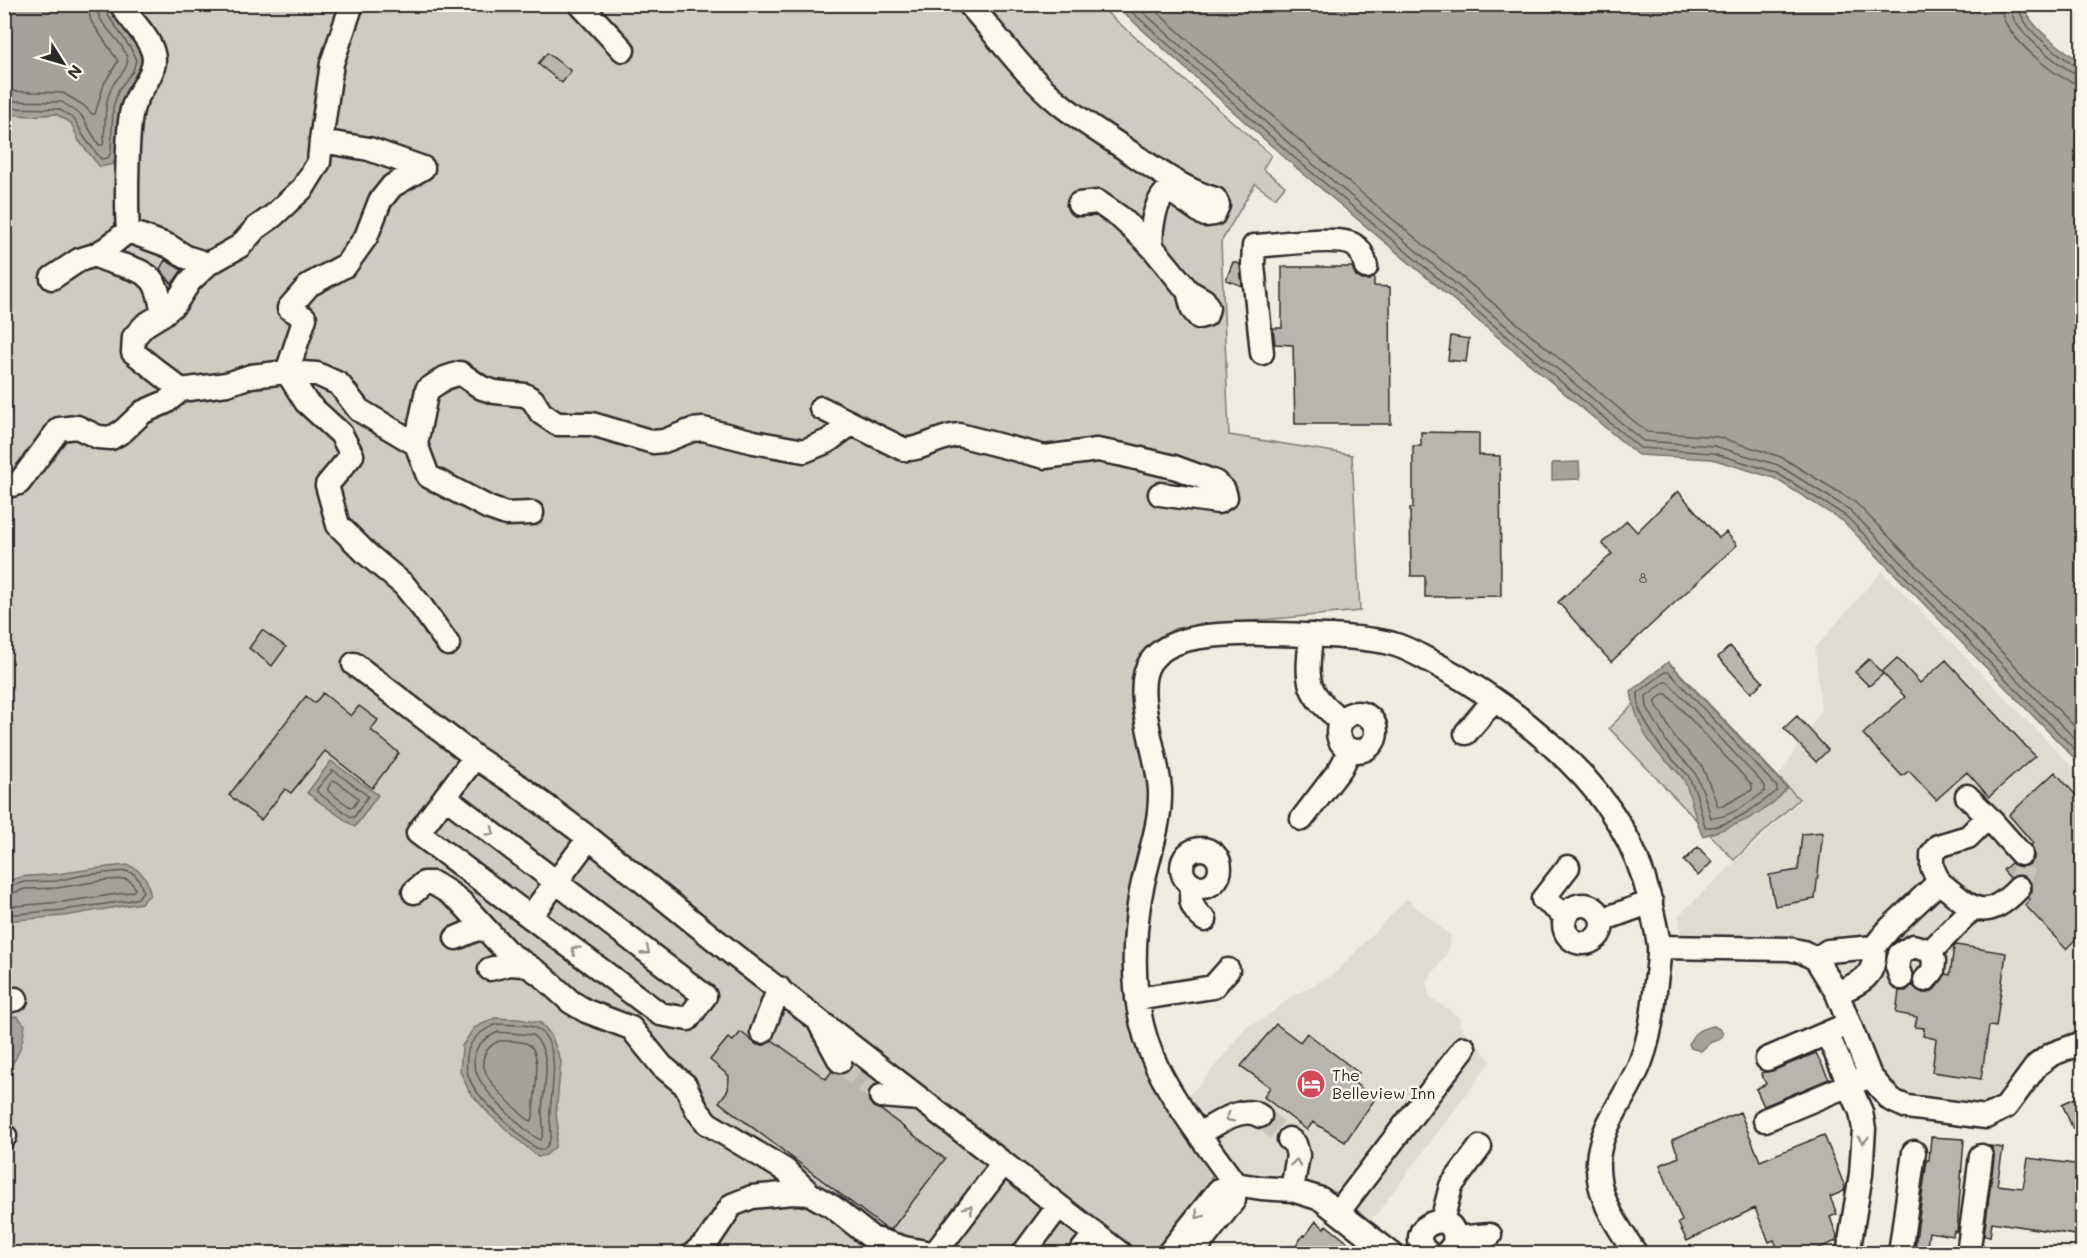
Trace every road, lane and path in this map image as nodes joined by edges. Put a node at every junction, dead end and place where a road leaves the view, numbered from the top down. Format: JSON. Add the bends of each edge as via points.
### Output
{"nodes":[{"id":1,"x":121,"y":4,"type":"edge"},
{"id":2,"x":352,"y":4,"type":"edge"},
{"id":3,"x":580,"y":4,"type":"edge"},
{"id":4,"x":970,"y":5,"type":"edge"},
{"id":5,"x":623,"y":50,"type":"dead end"},
{"id":6,"x":321,"y":141,"type":"junction"},
{"id":7,"x":1079,"y":204,"type":"dead end"},
{"id":8,"x":128,"y":231,"type":"junction"},
{"id":9,"x":169,"y":246,"type":"junction"},
{"id":10,"x":1152,"y":247,"type":"junction"},
{"id":11,"x":95,"y":255,"type":"junction"},
{"id":12,"x":208,"y":264,"type":"junction"},
{"id":13,"x":1366,"y":267,"type":"dead end"},
{"id":14,"x":150,"y":276,"type":"junction"},
{"id":15,"x":52,"y":279,"type":"dead end"},
{"id":16,"x":1188,"y":291,"type":"dead end"},
{"id":17,"x":163,"y":314,"type":"junction"},
{"id":18,"x":1262,"y":353,"type":"dead end"},
{"id":19,"x":286,"y":372,"type":"junction"},
{"id":20,"x":181,"y":390,"type":"junction"},
{"id":21,"x":820,"y":408,"type":"dead end"},
{"id":22,"x":851,"y":424,"type":"junction"},
{"id":23,"x":416,"y":444,"type":"junction"},
{"id":24,"x":4,"y":487,"type":"edge"},
{"id":25,"x":1160,"y":494,"type":"dead end"},
{"id":26,"x":532,"y":513,"type":"dead end"},
{"id":27,"x":1311,"y":635,"type":"junction"},
{"id":28,"x":448,"y":644,"type":"dead end"},
{"id":29,"x":354,"y":664,"type":"dead end"},
{"id":30,"x":1494,"y":700,"type":"junction"},
{"id":31,"x":1342,"y":721,"type":"junction"},
{"id":32,"x":1466,"y":734,"type":"dead end"},
{"id":33,"x":1350,"y":750,"type":"junction"},
{"id":34,"x":475,"y":757,"type":"junction"},
{"id":35,"x":1967,"y":796,"type":"dead end"},
{"id":36,"x":445,"y":797,"type":"junction"},
{"id":37,"x":1988,"y":817,"type":"junction"},
{"id":38,"x":1302,"y":819,"type":"dead end"},
{"id":39,"x":589,"y":838,"type":"junction"},
{"id":40,"x":1151,"y":854,"type":"junction"},
{"id":41,"x":2021,"y":854,"type":"tunnel mouth"},
{"id":42,"x":1182,"y":862,"type":"junction"},
{"id":43,"x":1568,"y":867,"type":"dead end"},
{"id":44,"x":557,"y":882,"type":"junction"},
{"id":45,"x":1939,"y":882,"type":"junction"},
{"id":46,"x":1193,"y":886,"type":"junction"},
{"id":47,"x":2019,"y":888,"type":"dead end"},
{"id":48,"x":414,"y":892,"type":"dead end"},
{"id":49,"x":1651,"y":902,"type":"junction"},
{"id":50,"x":1973,"y":908,"type":"junction"},
{"id":51,"x":530,"y":917,"type":"junction"},
{"id":52,"x":1206,"y":920,"type":"dead end"},
{"id":53,"x":486,"y":930,"type":"junction"},
{"id":54,"x":456,"y":938,"type":"dead end"},
{"id":55,"x":1659,"y":947,"type":"junction"},
{"id":56,"x":1874,"y":947,"type":"junction"},
{"id":57,"x":1931,"y":951,"type":"junction"},
{"id":58,"x":1816,"y":959,"type":"junction"},
{"id":59,"x":524,"y":965,"type":"junction"},
{"id":60,"x":490,"y":969,"type":"dead end"},
{"id":61,"x":1228,"y":970,"type":"dead end"},
{"id":62,"x":1901,"y":978,"type":"dead end"},
{"id":63,"x":1925,"y":980,"type":"dead end"},
{"id":64,"x":779,"y":988,"type":"junction"},
{"id":65,"x":1837,"y":993,"type":"junction"},
{"id":66,"x":1137,"y":999,"type":"junction"},
{"id":67,"x":817,"y":1018,"type":"junction"},
{"id":68,"x":1849,"y":1023,"type":"junction"},
{"id":69,"x":762,"y":1032,"type":"dead end"},
{"id":70,"x":1827,"y":1033,"type":"junction"},
{"id":71,"x":2082,"y":1043,"type":"edge"},
{"id":72,"x":1464,"y":1048,"type":"dead end"},
{"id":73,"x":1767,"y":1059,"type":"dead end"},
{"id":74,"x":840,"y":1061,"type":"tunnel mouth"},
{"id":75,"x":1860,"y":1080,"type":"junction"},
{"id":76,"x":881,"y":1096,"type":"tunnel mouth"},
{"id":77,"x":920,"y":1099,"type":"junction"},
{"id":78,"x":1260,"y":1116,"type":"tunnel mouth"},
{"id":79,"x":1765,"y":1120,"type":"dead end"},
{"id":80,"x":1200,"y":1133,"type":"junction"},
{"id":81,"x":1289,"y":1139,"type":"tunnel mouth"},
{"id":82,"x":1480,"y":1147,"type":"dead end"},
{"id":83,"x":1914,"y":1152,"type":"dead end"},
{"id":84,"x":1981,"y":1156,"type":"dead end"},
{"id":85,"x":1003,"y":1164,"type":"junction"},
{"id":86,"x":1235,"y":1184,"type":"junction"},
{"id":87,"x":1292,"y":1190,"type":"junction"},
{"id":88,"x":810,"y":1194,"type":"junction"},
{"id":89,"x":1058,"y":1207,"type":"junction"},
{"id":90,"x":1339,"y":1211,"type":"junction"},
{"id":91,"x":1095,"y":1234,"type":"junction"},
{"id":92,"x":1490,"y":1235,"type":"dead end"},
{"id":93,"x":1437,"y":1245,"type":"edge"},
{"id":94,"x":704,"y":1250,"type":"edge"},
{"id":95,"x":935,"y":1253,"type":"edge"},
{"id":96,"x":1023,"y":1254,"type":"edge"},
{"id":97,"x":1080,"y":1254,"type":"edge"},
{"id":98,"x":1121,"y":1254,"type":"edge"},
{"id":99,"x":1168,"y":1254,"type":"edge"},
{"id":100,"x":1192,"y":1254,"type":"edge"},
{"id":101,"x":1392,"y":1254,"type":"edge"},
{"id":102,"x":1636,"y":1254,"type":"edge"},
{"id":103,"x":1848,"y":1254,"type":"edge"},
{"id":104,"x":1900,"y":1254,"type":"edge"},
{"id":105,"x":1966,"y":1254,"type":"edge"}],
"edges":[{"from":1,"to":8,"type":"street","via":[[151,46],[154,59],[131,110]]},
{"from":2,"to":6,"type":"street","via":[[332,63]]},
{"from":3,"to":5,"type":"street"},
{"from":4,"to":10,"type":"street","via":[[1058,102],[1159,172],[1215,199],[1218,206],[1214,214],[1205,214],[1175,194],[1165,193],[1157,209]]},
{"from":6,"to":12,"type":"street","via":[[319,162],[303,188],[240,246]]},
{"from":6,"to":19,"type":"street","via":[[369,149],[423,168],[392,186],[380,201],[366,237],[346,265],[309,285],[289,308],[305,318]]},
{"from":7,"to":10,"type":"street","via":[[1098,201]]},
{"from":8,"to":9,"type":"street"},
{"from":8,"to":11,"type":"street"},
{"from":9,"to":12,"type":"street"},
{"from":9,"to":14,"type":"street"},
{"from":10,"to":16,"type":"street"},
{"from":11,"to":14,"type":"street"},
{"from":11,"to":15,"type":"street","via":[[79,260]]},
{"from":12,"to":17,"type":"street"},
{"from":13,"to":18,"type":"street","via":[[1363,254],[1353,244],[1254,246]]},
{"from":14,"to":17,"type":"street"},
{"from":17,"to":20,"type":"street","via":[[134,337],[133,352]]},
{"from":19,"to":20,"type":"street"},
{"from":19,"to":23,"type":"street","via":[[317,374],[339,384],[359,410]]},
{"from":19,"to":28,"type":"street","via":[[306,402],[341,434],[352,454],[327,485],[338,525],[404,585]]},
{"from":20,"to":24,"type":"street","via":[[143,412],[111,438],[98,437],[77,427],[59,429],[19,483]]},
{"from":21,"to":22,"type":"street"},
{"from":22,"to":23,"type":"street","via":[[828,441],[804,451],[703,429],[653,442],[592,424],[557,424],[525,395],[482,388],[460,374],[445,378],[428,390]]},
{"from":22,"to":25,"type":"street","via":[[910,450],[959,435],[1045,457],[1097,450],[1124,455],[1215,482],[1226,497],[1218,502]]},
{"from":23,"to":26,"type":"street","via":[[428,476],[436,482],[506,514]]},
{"from":27,"to":30,"type":"street","via":[[1364,638],[1395,645],[1453,673]]},
{"from":27,"to":31,"type":"street","via":[[1308,672],[1312,692],[1324,708]]},
{"from":27,"to":40,"type":"street","via":[[1225,634],[1182,641],[1164,648],[1149,662],[1142,679],[1144,702],[1160,788],[1158,827]]},
{"from":29,"to":34,"type":"street"},
{"from":30,"to":32,"type":"street"},
{"from":30,"to":49,"type":"street","via":[[1533,729],[1585,778],[1613,812],[1634,848]]},
{"from":31,"to":33,"type":"street","via":[[1339,737]]},
{"from":31,"to":33,"type":"street","via":[[1353,713],[1365,714],[1377,730],[1369,747]]},
{"from":33,"to":38,"type":"street"},
{"from":34,"to":36,"type":"street"},
{"from":34,"to":39,"type":"street"},
{"from":35,"to":37,"type":"street"},
{"from":36,"to":44,"type":"street","one_way":true},
{"from":36,"to":51,"type":"street","via":[[418,833]]},
{"from":37,"to":41,"type":"street"},
{"from":37,"to":45,"type":"street","via":[[1968,837],[1938,846],[1932,854],[1932,867]]},
{"from":39,"to":44,"type":"street"},
{"from":39,"to":64,"type":"street"},
{"from":40,"to":42,"type":"street"},
{"from":40,"to":66,"type":"street","via":[[1140,896],[1135,950]]},
{"from":42,"to":46,"type":"street","via":[[1182,873]]},
{"from":42,"to":46,"type":"street","via":[[1189,852],[1201,848],[1212,852],[1220,862],[1216,880],[1206,887]]},
{"from":43,"to":49,"type":"street","via":[[1543,899],[1566,916],[1574,907],[1585,904],[1596,909],[1602,920]]},
{"from":44,"to":51,"type":"street"},
{"from":44,"to":51,"type":"street","one_way":true,"via":[[705,996],[688,1019],[660,1014]]},
{"from":45,"to":50,"type":"street"},
{"from":45,"to":56,"type":"street"},
{"from":46,"to":52,"type":"street","via":[[1190,901]]},
{"from":47,"to":50,"type":"street","via":[[2007,900],[1987,910]]},
{"from":48,"to":53,"type":"street","via":[[424,883],[433,883],[461,902]]},
{"from":49,"to":55,"type":"street"},
{"from":50,"to":57,"type":"street"},
{"from":53,"to":54,"type":"street","via":[[477,929]]},
{"from":53,"to":59,"type":"street"},
{"from":55,"to":58,"type":"street","via":[[1789,949]]},
{"from":55,"to":102,"type":"street","via":[[1653,1012],[1641,1062],[1609,1122],[1598,1159],[1600,1190],[1612,1218]]},
{"from":56,"to":58,"type":"street","via":[[1828,951]]},
{"from":56,"to":65,"type":"street","via":[[1875,960],[1869,974],[1860,983]]},
{"from":57,"to":62,"type":"street","via":[[1913,946],[1900,954],[1897,966]]},
{"from":57,"to":63,"type":"street","via":[[1933,971]]},
{"from":58,"to":65,"type":"street"},
{"from":59,"to":60,"type":"street"},
{"from":59,"to":88,"type":"street","via":[[586,1011],[631,1029],[662,1066],[685,1085],[707,1123],[785,1170]]},
{"from":61,"to":66,"type":"street","via":[[1213,987]]},
{"from":64,"to":67,"type":"street"},
{"from":64,"to":69,"type":"street"},
{"from":65,"to":68,"type":"street"},
{"from":66,"to":80,"type":"street","via":[[1156,1065]]},
{"from":67,"to":74,"type":"street"},
{"from":67,"to":77,"type":"street"},
{"from":68,"to":70,"type":"street"},
{"from":68,"to":75,"type":"street"},
{"from":70,"to":73,"type":"street"},
{"from":70,"to":75,"type":"street"},
{"from":71,"to":75,"type":"street","via":[[2052,1054],[2037,1065],[2006,1107],[1986,1117],[1907,1107]]},
{"from":72,"to":90,"type":"street"},
{"from":75,"to":79,"type":"street"},
{"from":75,"to":103,"type":"street","one_way":true,"via":[[1864,1129],[1861,1174]]},
{"from":76,"to":77,"type":"street"},
{"from":77,"to":85,"type":"street"},
{"from":78,"to":80,"type":"street","one_way":true,"via":[[1242,1112]]},
{"from":80,"to":86,"type":"street"},
{"from":87,"to":81,"type":"street","one_way":true,"via":[[1298,1155]]},
{"from":82,"to":93,"type":"street","via":[[1451,1186]]},
{"from":83,"to":104,"type":"street"},
{"from":84,"to":105,"type":"street"},
{"from":85,"to":89,"type":"street"},
{"from":95,"to":85,"type":"street","one_way":true},
{"from":86,"to":87,"type":"street"},
{"from":86,"to":99,"type":"street","one_way":true,"via":[[1218,1190]]},
{"from":86,"to":100,"type":"street","via":[[1234,1200]]},
{"from":87,"to":90,"type":"street","via":[[1321,1199]]},
{"from":88,"to":94,"type":"street","via":[[752,1197],[732,1205]]},
{"from":88,"to":95,"type":"street","via":[[872,1238]]},
{"from":89,"to":91,"type":"street"},
{"from":89,"to":96,"type":"street"},
{"from":90,"to":101,"type":"street"},
{"from":91,"to":97,"type":"street"},
{"from":91,"to":98,"type":"street"},
{"from":92,"to":93,"type":"street"}]}
